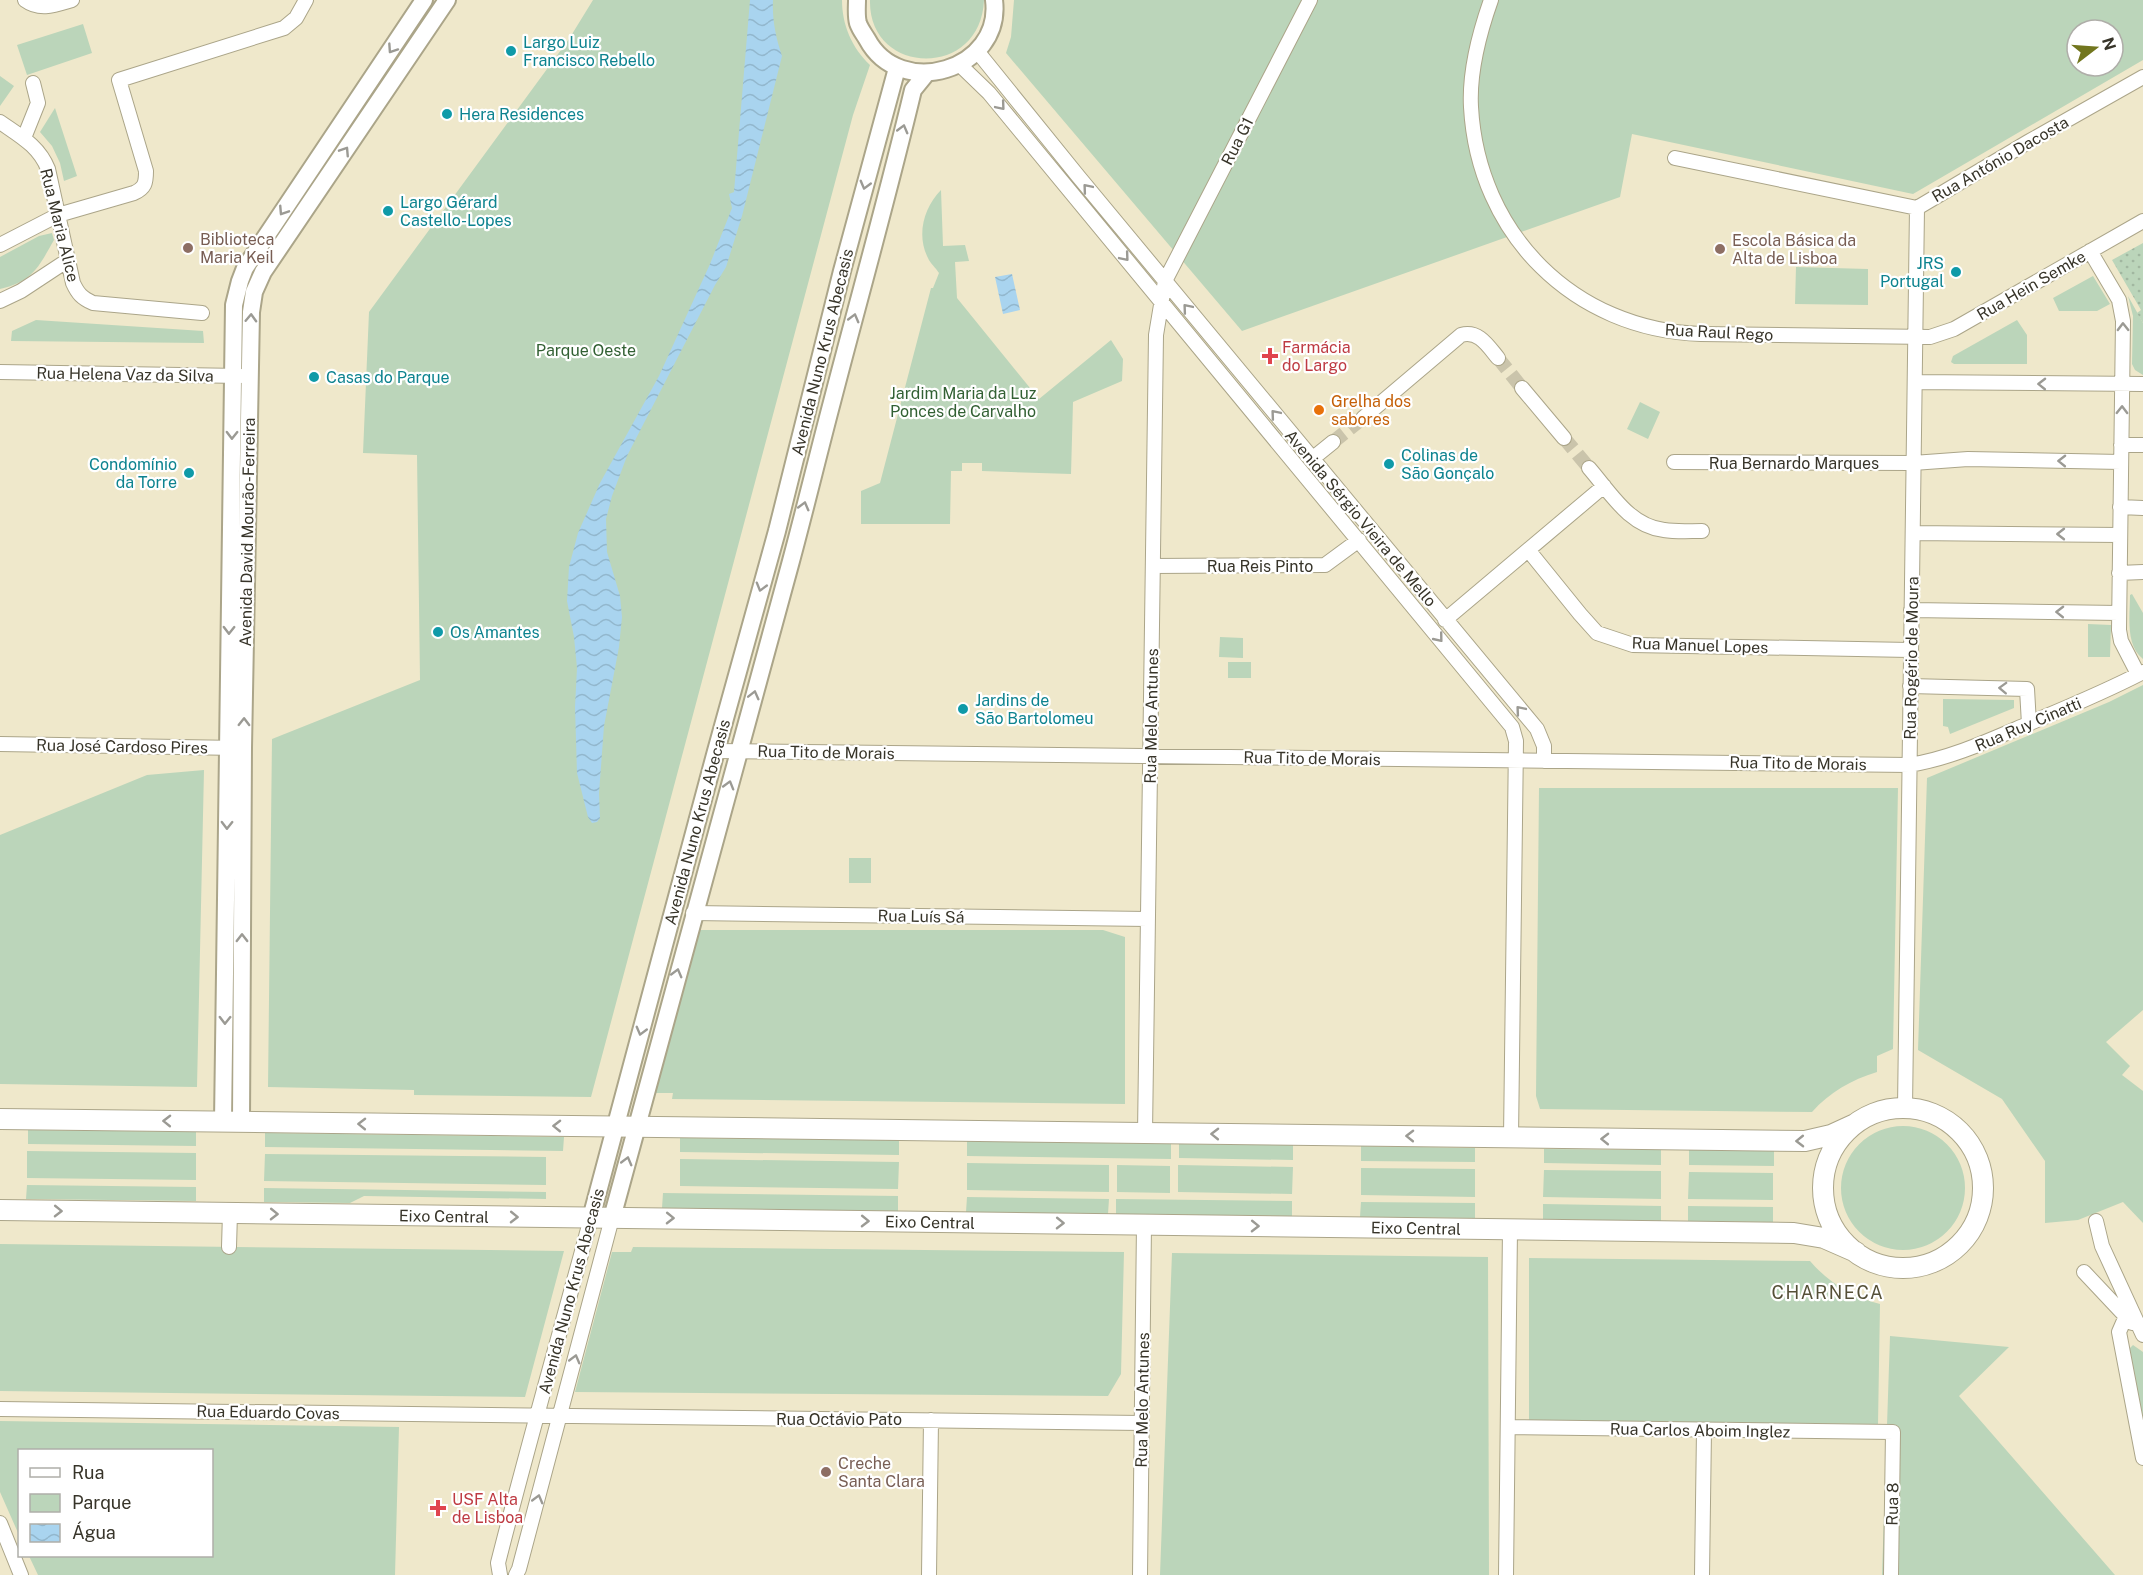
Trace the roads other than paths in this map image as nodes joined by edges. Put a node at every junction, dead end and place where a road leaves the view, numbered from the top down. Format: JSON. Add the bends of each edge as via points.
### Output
{"nodes":[{"id":1,"x":25,"y":0,"type":"edge"},
{"id":2,"x":72,"y":0,"type":"edge"},
{"id":3,"x":306,"y":0,"type":"edge"},
{"id":4,"x":424,"y":0,"type":"edge"},
{"id":5,"x":447,"y":0,"type":"edge"},
{"id":6,"x":856,"y":0,"type":"edge"},
{"id":7,"x":994,"y":0,"type":"edge"},
{"id":8,"x":1310,"y":0,"type":"edge"},
{"id":9,"x":1491,"y":0,"type":"edge"},
{"id":10,"x":977,"y":51,"type":"junction"},
{"id":11,"x":960,"y":65,"type":"junction"},
{"id":12,"x":897,"y":68,"type":"junction"},
{"id":13,"x":926,"y":74,"type":"junction"},
{"id":14,"x":2143,"y":77,"type":"edge"},
{"id":15,"x":33,"y":83,"type":"dead end"},
{"id":16,"x":0,"y":122,"type":"edge"},
{"id":17,"x":24,"y":138,"type":"junction"},
{"id":18,"x":1676,"y":158,"type":"dead end"},
{"id":19,"x":1917,"y":208,"type":"junction"},
{"id":20,"x":58,"y":215,"type":"junction"},
{"id":21,"x":2143,"y":221,"type":"edge"},
{"id":22,"x":0,"y":245,"type":"edge"},
{"id":23,"x":2090,"y":251,"type":"junction"},
{"id":24,"x":68,"y":260,"type":"junction"},
{"id":25,"x":1165,"y":281,"type":"junction"},
{"id":26,"x":1161,"y":300,"type":"junction"},
{"id":27,"x":0,"y":301,"type":"edge"},
{"id":28,"x":202,"y":313,"type":"dead end"},
{"id":29,"x":1915,"y":337,"type":"junction"},
{"id":30,"x":1498,"y":358,"type":"tunnel mouth"},
{"id":31,"x":0,"y":372,"type":"edge"},
{"id":32,"x":233,"y":376,"type":"junction"},
{"id":33,"x":250,"y":377,"type":"junction"},
{"id":34,"x":1914,"y":382,"type":"junction"},
{"id":35,"x":2143,"y":384,"type":"edge"},
{"id":36,"x":2122,"y":385,"type":"junction"},
{"id":37,"x":1522,"y":388,"type":"tunnel mouth"},
{"id":38,"x":1363,"y":418,"type":"tunnel mouth"},
{"id":39,"x":1564,"y":438,"type":"tunnel mouth"},
{"id":40,"x":1333,"y":442,"type":"tunnel mouth"},
{"id":41,"x":2143,"y":445,"type":"edge"},
{"id":42,"x":2121,"y":446,"type":"junction"},
{"id":43,"x":1312,"y":459,"type":"junction"},
{"id":44,"x":1674,"y":462,"type":"dead end"},
{"id":45,"x":2121,"y":462,"type":"junction"},
{"id":46,"x":1913,"y":463,"type":"junction"},
{"id":47,"x":1589,"y":468,"type":"tunnel mouth"},
{"id":48,"x":1604,"y":486,"type":"junction"},
{"id":49,"x":2120,"y":507,"type":"junction"},
{"id":50,"x":2143,"y":508,"type":"edge"},
{"id":51,"x":1702,"y":531,"type":"dead end"},
{"id":52,"x":1913,"y":533,"type":"junction"},
{"id":53,"x":2120,"y":535,"type":"junction"},
{"id":54,"x":1359,"y":540,"type":"junction"},
{"id":55,"x":1529,"y":551,"type":"junction"},
{"id":56,"x":1153,"y":566,"type":"junction"},
{"id":57,"x":2143,"y":572,"type":"edge"},
{"id":58,"x":2120,"y":573,"type":"junction"},
{"id":59,"x":1911,"y":610,"type":"junction"},
{"id":60,"x":2119,"y":613,"type":"junction"},
{"id":61,"x":1445,"y":620,"type":"junction"},
{"id":62,"x":1910,"y":650,"type":"junction"},
{"id":63,"x":2140,"y":673,"type":"edge"},
{"id":64,"x":1910,"y":686,"type":"junction"},
{"id":65,"x":2029,"y":724,"type":"junction"},
{"id":66,"x":0,"y":744,"type":"edge"},
{"id":67,"x":236,"y":748,"type":"junction"},
{"id":68,"x":716,"y":751,"type":"junction"},
{"id":69,"x":740,"y":751,"type":"junction"},
{"id":70,"x":1150,"y":756,"type":"junction"},
{"id":71,"x":1516,"y":760,"type":"junction"},
{"id":72,"x":1544,"y":760,"type":"junction"},
{"id":73,"x":1909,"y":765,"type":"junction"},
{"id":74,"x":693,"y":913,"type":"junction"},
{"id":75,"x":1148,"y":919,"type":"junction"},
{"id":76,"x":1905,"y":1108,"type":"junction"},
{"id":77,"x":0,"y":1119,"type":"edge"},
{"id":78,"x":232,"y":1122,"type":"junction"},
{"id":79,"x":1855,"y":1124,"type":"junction"},
{"id":80,"x":615,"y":1127,"type":"junction"},
{"id":81,"x":636,"y":1128,"type":"junction"},
{"id":82,"x":1145,"y":1133,"type":"junction"},
{"id":83,"x":1511,"y":1138,"type":"junction"},
{"id":84,"x":0,"y":1210,"type":"edge"},
{"id":85,"x":230,"y":1213,"type":"junction"},
{"id":86,"x":591,"y":1218,"type":"junction"},
{"id":87,"x":612,"y":1218,"type":"junction"},
{"id":88,"x":2096,"y":1221,"type":"dead end"},
{"id":89,"x":1144,"y":1224,"type":"junction"},
{"id":90,"x":1510,"y":1229,"type":"junction"},
{"id":91,"x":229,"y":1247,"type":"dead end"},
{"id":92,"x":1856,"y":1252,"type":"junction"},
{"id":93,"x":2084,"y":1272,"type":"dead end"},
{"id":94,"x":2126,"y":1316,"type":"junction"},
{"id":95,"x":2143,"y":1335,"type":"edge"},
{"id":96,"x":0,"y":1409,"type":"edge"},
{"id":97,"x":536,"y":1415,"type":"junction"},
{"id":98,"x":560,"y":1416,"type":"junction"},
{"id":99,"x":931,"y":1420,"type":"junction"},
{"id":100,"x":1142,"y":1423,"type":"junction"},
{"id":101,"x":1508,"y":1427,"type":"junction"},
{"id":102,"x":1704,"y":1430,"type":"junction"},
{"id":103,"x":1893,"y":1432,"type":"joint"},
{"id":104,"x":2143,"y":1458,"type":"edge"},
{"id":105,"x":0,"y":1523,"type":"edge"},
{"id":106,"x":21,"y":1575,"type":"edge"},
{"id":107,"x":500,"y":1575,"type":"edge"},
{"id":108,"x":516,"y":1575,"type":"edge"},
{"id":109,"x":929,"y":1575,"type":"edge"},
{"id":110,"x":1140,"y":1575,"type":"edge"},
{"id":111,"x":1506,"y":1575,"type":"edge"},
{"id":112,"x":1702,"y":1575,"type":"edge"},
{"id":113,"x":1891,"y":1575,"type":"edge"}],
"edges":[{"from":1,"to":2,"type":"street","via":[[42,8]]},
{"from":3,"to":20,"type":"street","via":[[296,18],[284,28],[119,80],[146,171],[146,183],[134,193]]},
{"from":4,"to":32,"type":"street","name":"Avenida David Mourão-Ferreira","one_way":true,"via":[[245,268],[234,305]]},
{"from":33,"to":5,"type":"street","name":"Avenida David Mourão-Ferreira","one_way":true,"via":[[251,312],[263,272]]},
{"from":6,"to":12,"type":"street","via":[[858,24],[873,50]]},
{"from":7,"to":10,"type":"street","via":[[990,30]]},
{"from":8,"to":25,"type":"street","name":"Rua G1"},
{"from":9,"to":29,"type":"street","name":"Rua Raul Rego","via":[[1473,63],[1471,105],[1482,173],[1513,235],[1557,282],[1611,315],[1679,334]]},
{"from":10,"to":11,"type":"street"},
{"from":25,"to":10,"type":"street","name":"Avenida Sérgio Vieira de Mello","one_way":true},
{"from":11,"to":13,"type":"street"},
{"from":11,"to":26,"type":"street","name":"Avenida Sérgio Vieira de Mello","one_way":true,"via":[[989,93]]},
{"from":12,"to":13,"type":"street"},
{"from":12,"to":68,"type":"street","name":"Avenida Nuno Krus Abecasis","one_way":true},
{"from":69,"to":13,"type":"street","name":"Avenida Nuno Krus Abecasis","one_way":true,"via":[[913,90]]},
{"from":14,"to":19,"type":"street","name":"Rua António Dacosta"},
{"from":15,"to":17,"type":"street","via":[[38,103]]},
{"from":16,"to":17,"type":"street","name":"Rua Maria Alice"},
{"from":17,"to":20,"type":"street","name":"Rua Maria Alice","via":[[44,159]]},
{"from":18,"to":19,"type":"street","name":"Rua António Dacosta"},
{"from":19,"to":29,"type":"street","name":"Rua Rogério de Moura"},
{"from":20,"to":22,"type":"street"},
{"from":20,"to":24,"type":"street","name":"Rua Maria Alice"},
{"from":21,"to":23,"type":"street","name":"Rua Hein Semke"},
{"from":23,"to":29,"type":"street","name":"Rua Hein Semke","via":[[1942,334]]},
{"from":36,"to":23,"type":"street","one_way":true,"via":[[2121,308]]},
{"from":24,"to":27,"type":"street"},
{"from":24,"to":28,"type":"street","name":"Rua Maria Alice","via":[[77,292],[93,303]]},
{"from":25,"to":26,"type":"street"},
{"from":43,"to":25,"type":"street","name":"Avenida Sérgio Vieira de Mello","one_way":true},
{"from":26,"to":54,"type":"street","name":"Avenida Sérgio Vieira de Mello"},
{"from":26,"to":56,"type":"street","name":"Rua Melo Antunes","via":[[1156,335]]},
{"from":29,"to":34,"type":"street","name":"Rua Rogério de Moura"},
{"from":30,"to":38,"type":"street","via":[[1476,335],[1461,335]]},
{"from":31,"to":32,"type":"street","name":"Rua Helena Vaz da Silva"},
{"from":32,"to":33,"type":"street","name":"Rua Helena Vaz da Silva"},
{"from":32,"to":67,"type":"street","name":"Avenida David Mourão-Ferreira","one_way":true},
{"from":67,"to":33,"type":"street","name":"Avenida David Mourão-Ferreira","one_way":true},
{"from":36,"to":34,"type":"street","one_way":true},
{"from":34,"to":46,"type":"street","name":"Rua Rogério de Moura"},
{"from":35,"to":36,"type":"street"},
{"from":42,"to":36,"type":"street","one_way":true},
{"from":37,"to":39,"type":"street"},
{"from":40,"to":43,"type":"street"},
{"from":41,"to":42,"type":"street"},
{"from":42,"to":45,"type":"street"},
{"from":43,"to":61,"type":"street","name":"Avenida Sérgio Vieira de Mello"},
{"from":44,"to":46,"type":"street","name":"Rua Bernardo Marques"},
{"from":45,"to":46,"type":"street","name":"Rua Bernardo Marques","one_way":true,"via":[[1968,459]]},
{"from":45,"to":49,"type":"street"},
{"from":46,"to":52,"type":"street","name":"Rua Rogério de Moura"},
{"from":47,"to":48,"type":"street"},
{"from":48,"to":51,"type":"street","via":[[1631,518],[1650,527]]},
{"from":48,"to":55,"type":"street"},
{"from":49,"to":50,"type":"street"},
{"from":49,"to":53,"type":"street"},
{"from":53,"to":52,"type":"street","one_way":true},
{"from":52,"to":59,"type":"street","name":"Rua Rogério de Moura"},
{"from":53,"to":58,"type":"street"},
{"from":54,"to":56,"type":"street","name":"Rua Reis Pinto","via":[[1325,565]]},
{"from":54,"to":71,"type":"street","name":"Avenida Sérgio Vieira de Mello","one_way":true,"via":[[1512,727]]},
{"from":55,"to":61,"type":"street"},
{"from":55,"to":62,"type":"street","name":"Rua Manuel Lopes","via":[[1597,633],[1633,645]]},
{"from":56,"to":70,"type":"street","name":"Rua Melo Antunes"},
{"from":57,"to":58,"type":"street"},
{"from":58,"to":60,"type":"street"},
{"from":60,"to":59,"type":"street","one_way":true},
{"from":59,"to":62,"type":"street","name":"Rua Rogério de Moura"},
{"from":60,"to":63,"type":"street","via":[[2120,636]]},
{"from":72,"to":61,"type":"street","name":"Avenida Sérgio Vieira de Mello","one_way":true,"via":[[1544,746],[1537,729]]},
{"from":62,"to":64,"type":"street","name":"Rua Rogério de Moura"},
{"from":63,"to":65,"type":"street","name":"Rua Ruy Cinatti"},
{"from":65,"to":64,"type":"street","one_way":true,"via":[[2026,689]]},
{"from":64,"to":73,"type":"street","name":"Rua Rogério de Moura"},
{"from":65,"to":73,"type":"street","name":"Rua Ruy Cinatti","via":[[1937,760]]},
{"from":66,"to":67,"type":"street","name":"Rua José Cardoso Pires"},
{"from":67,"to":78,"type":"street","name":"Avenida David Mourão-Ferreira"},
{"from":68,"to":69,"type":"street","name":"Rua Tito de Morais"},
{"from":68,"to":80,"type":"street","name":"Avenida Nuno Krus Abecasis","one_way":true},
{"from":69,"to":70,"type":"street","name":"Rua Tito de Morais"},
{"from":74,"to":69,"type":"street","name":"Avenida Nuno Krus Abecasis","one_way":true},
{"from":70,"to":71,"type":"street","name":"Rua Tito de Morais"},
{"from":70,"to":75,"type":"street","name":"Rua Melo Antunes"},
{"from":71,"to":72,"type":"street","name":"Rua Tito de Morais"},
{"from":71,"to":83,"type":"street","name":"Avenida Sérgio Vieira de Mello"},
{"from":72,"to":73,"type":"street","name":"Rua Tito de Morais"},
{"from":73,"to":76,"type":"street","name":"Rua Rogério de Moura"},
{"from":74,"to":75,"type":"street","name":"Rua Luís Sá"},
{"from":81,"to":74,"type":"street","name":"Avenida Nuno Krus Abecasis","one_way":true},
{"from":75,"to":82,"type":"street","name":"Rua Melo Antunes"},
{"from":76,"to":79,"type":"main road","via":[[1875,1113]]},
{"from":76,"to":92,"type":"main road","via":[[1941,1118],[1967,1140],[1978,1160],[1983,1182],[1978,1216],[1968,1236],[1932,1263],[1910,1268],[1887,1266]]},
{"from":78,"to":77,"type":"main road","one_way":true},
{"from":80,"to":78,"type":"main road","one_way":true},
{"from":79,"to":83,"type":"main road","one_way":true,"via":[[1805,1141]]},
{"from":79,"to":92,"type":"main road","via":[[1833,1150],[1824,1183],[1834,1227]]},
{"from":80,"to":81,"type":"main road"},
{"from":80,"to":86,"type":"street","name":"Avenida Nuno Krus Abecasis"},
{"from":81,"to":82,"type":"main road"},
{"from":87,"to":81,"type":"street","name":"Avenida Nuno Krus Abecasis","one_way":true},
{"from":83,"to":82,"type":"main road","one_way":true},
{"from":84,"to":85,"type":"main road","name":"Eixo Central","one_way":true},
{"from":85,"to":86,"type":"main road","name":"Eixo Central","one_way":true},
{"from":85,"to":91,"type":"street"},
{"from":86,"to":87,"type":"main road","name":"Eixo Central"},
{"from":86,"to":97,"type":"street","name":"Avenida Nuno Krus Abecasis"},
{"from":87,"to":89,"type":"main road","name":"Eixo Central","one_way":true},
{"from":98,"to":87,"type":"street","name":"Avenida Nuno Krus Abecasis","one_way":true},
{"from":88,"to":95,"type":"street","via":[[2102,1246]]},
{"from":89,"to":90,"type":"main road","name":"Eixo Central","one_way":true},
{"from":89,"to":100,"type":"street","name":"Rua Melo Antunes"},
{"from":90,"to":92,"type":"main road","name":"Eixo Central","via":[[1794,1233],[1824,1238]]},
{"from":90,"to":101,"type":"street"},
{"from":93,"to":94,"type":"street"},
{"from":94,"to":95,"type":"street"},
{"from":94,"to":104,"type":"street","via":[[2119,1332]]},
{"from":96,"to":97,"type":"street","name":"Rua Eduardo Covas"},
{"from":97,"to":98,"type":"street","name":"Rua Octávio Pato"},
{"from":97,"to":107,"type":"street","name":"Avenida Nuno Krus Abecasis","via":[[498,1563]]},
{"from":98,"to":99,"type":"street","name":"Rua Octávio Pato"},
{"from":108,"to":98,"type":"street","name":"Avenida Nuno Krus Abecasis","one_way":true},
{"from":99,"to":100,"type":"street","name":"Rua Octávio Pato"},
{"from":99,"to":109,"type":"street"},
{"from":100,"to":110,"type":"street","name":"Rua Melo Antunes"},
{"from":101,"to":102,"type":"street","name":"Rua Carlos Aboim Inglez"},
{"from":101,"to":111,"type":"street"},
{"from":102,"to":103,"type":"street","name":"Rua Carlos Aboim Inglez"},
{"from":102,"to":112,"type":"street"},
{"from":103,"to":113,"type":"street","name":"Rua 8"},
{"from":105,"to":106,"type":"street"}]}
